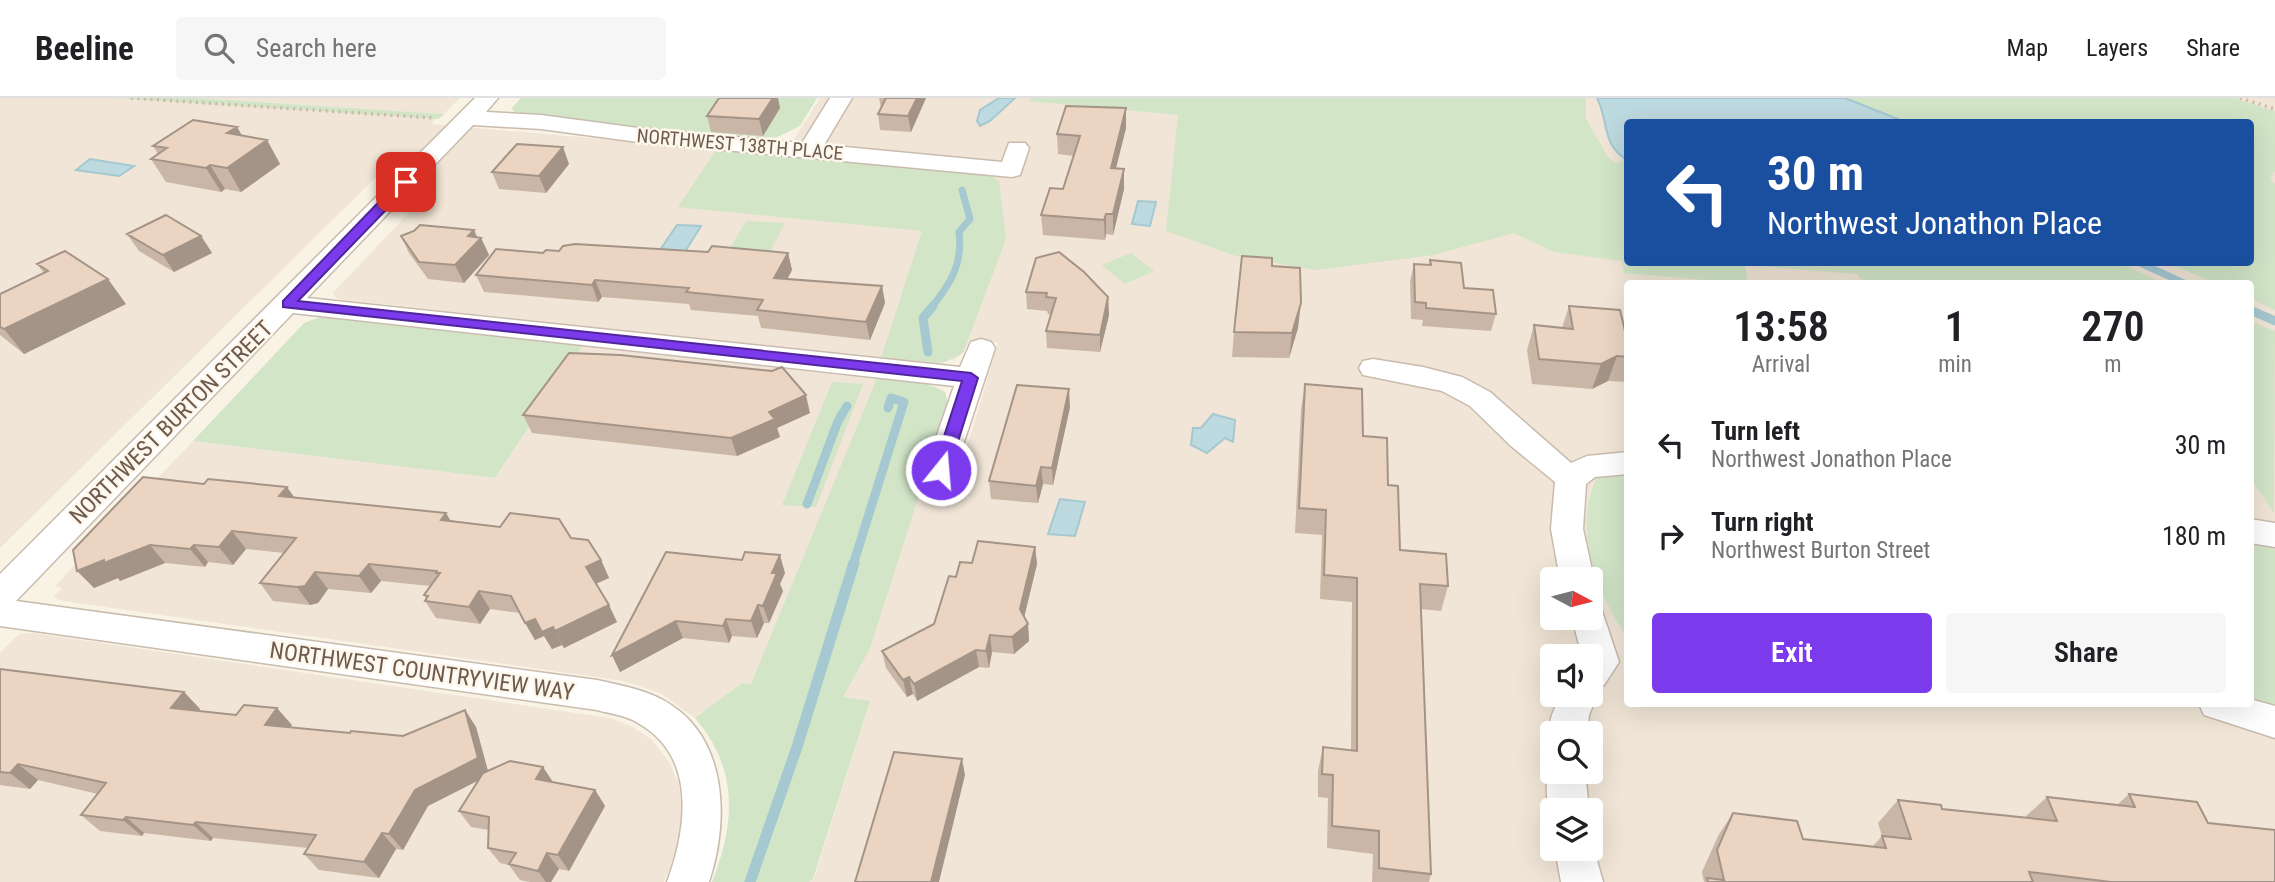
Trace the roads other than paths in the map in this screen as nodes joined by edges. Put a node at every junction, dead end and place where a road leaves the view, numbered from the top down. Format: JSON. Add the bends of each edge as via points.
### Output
{"nodes":[{"id":1,"x":841,"y":98,"type":"edge"},
{"id":2,"x":478,"y":108,"type":"edge"},
{"id":3,"x":809,"y":151,"type":"junction"},
{"id":4,"x":1012,"y":170,"type":"dead end"},
{"id":5,"x":288,"y":304,"type":"junction"},
{"id":6,"x":981,"y":348,"type":"dead end"},
{"id":7,"x":1373,"y":368,"type":"dead end"},
{"id":8,"x":971,"y":378,"type":"junction"},
{"id":9,"x":1624,"y":463,"type":"edge"},
{"id":10,"x":941,"y":470,"type":"dead end"},
{"id":11,"x":1571,"y":479,"type":"junction"},
{"id":12,"x":2254,"y":532,"type":"edge"},
{"id":13,"x":2275,"y":535,"type":"edge"},
{"id":14,"x":1574,"y":567,"type":"edge"},
{"id":15,"x":0,"y":595,"type":"edge"},
{"id":16,"x":0,"y":612,"type":"edge"},
{"id":17,"x":1593,"y":630,"type":"edge"},
{"id":18,"x":1606,"y":669,"type":"edge"},
{"id":19,"x":2227,"y":707,"type":"edge"},
{"id":20,"x":2275,"y":722,"type":"edge"},
{"id":21,"x":1578,"y":861,"type":"edge"},
{"id":22,"x":688,"y":882,"type":"edge"},
{"id":23,"x":1582,"y":882,"type":"edge"}],
"edges":[{"from":1,"to":3,"type":"street"},
{"from":2,"to":3,"type":"street","name":"NORTHWEST 138TH PLACE","via":[[638,135]]},
{"from":2,"to":5,"type":"street","name":"NORTHWEST BURTON STREET"},
{"from":3,"to":4,"type":"street","name":"NORTHWEST 138TH PLACE"},
{"from":5,"to":8,"type":"street"},
{"from":5,"to":15,"type":"street","name":"NORTHWEST BURTON STREET"},
{"from":6,"to":8,"type":"street"},
{"from":7,"to":11,"type":"street","via":[[1452,384],[1480,399]]},
{"from":8,"to":10,"type":"street"},
{"from":9,"to":11,"type":"street","via":[[1587,467]]},
{"from":11,"to":14,"type":"street","via":[[1564,511]]},
{"from":12,"to":13,"type":"street"},
{"from":16,"to":22,"type":"street","name":"NORTHWEST COUNTRYVIEW WAY","via":[[635,704],[657,715],[695,757],[704,812],[699,852]]},
{"from":17,"to":18,"type":"street"},
{"from":19,"to":20,"type":"street"},
{"from":21,"to":23,"type":"street"}]}
